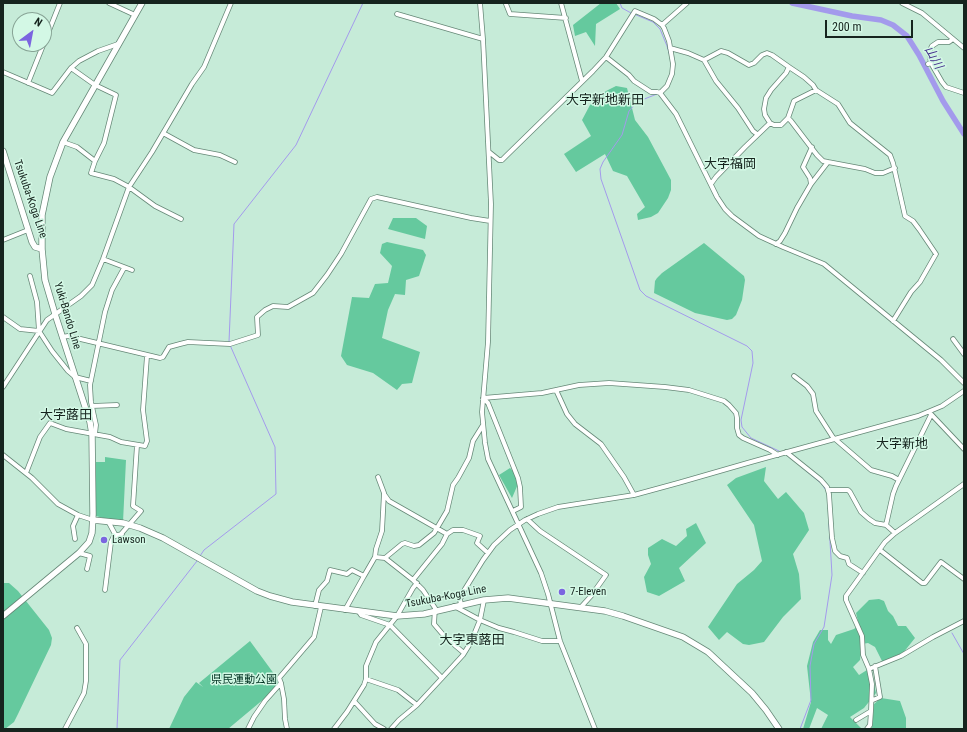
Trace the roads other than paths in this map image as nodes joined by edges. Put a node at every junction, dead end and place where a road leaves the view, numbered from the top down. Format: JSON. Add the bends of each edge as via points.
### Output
{"nodes":[{"id":1,"x":60,"y":3,"type":"edge"},
{"id":2,"x":109,"y":3,"type":"edge"},
{"id":3,"x":142,"y":3,"type":"edge"},
{"id":4,"x":231,"y":3,"type":"edge"},
{"id":5,"x":480,"y":3,"type":"edge"},
{"id":6,"x":561,"y":3,"type":"edge"},
{"id":7,"x":687,"y":3,"type":"edge"},
{"id":8,"x":902,"y":3,"type":"edge"},
{"id":9,"x":506,"y":4,"type":"dead end"},
{"id":10,"x":397,"y":14,"type":"dead end"},
{"id":11,"x":135,"y":15,"type":"junction"},
{"id":12,"x":566,"y":18,"type":"junction"},
{"id":13,"x":662,"y":25,"type":"junction"},
{"id":14,"x":483,"y":39,"type":"junction"},
{"id":15,"x":953,"y":39,"type":"junction"},
{"id":16,"x":118,"y":44,"type":"junction"},
{"id":17,"x":670,"y":48,"type":"junction"},
{"id":18,"x":964,"y":48,"type":"edge"},
{"id":19,"x":606,"y":57,"type":"junction"},
{"id":20,"x":704,"y":60,"type":"junction"},
{"id":21,"x":789,"y":67,"type":"junction"},
{"id":22,"x":71,"y":68,"type":"junction"},
{"id":23,"x":3,"y":72,"type":"edge"},
{"id":24,"x":582,"y":81,"type":"junction"},
{"id":25,"x":28,"y":83,"type":"junction"},
{"id":26,"x":94,"y":85,"type":"junction"},
{"id":27,"x":816,"y":90,"type":"junction"},
{"id":28,"x":964,"y":93,"type":"edge"},
{"id":29,"x":660,"y":94,"type":"junction"},
{"id":30,"x":788,"y":118,"type":"junction"},
{"id":31,"x":770,"y":123,"type":"junction"},
{"id":32,"x":164,"y":133,"type":"junction"},
{"id":33,"x":757,"y":134,"type":"junction"},
{"id":34,"x":63,"y":142,"type":"junction"},
{"id":35,"x":812,"y":147,"type":"junction"},
{"id":36,"x":3,"y":151,"type":"edge"},
{"id":37,"x":489,"y":152,"type":"junction"},
{"id":38,"x":95,"y":161,"type":"junction"},
{"id":39,"x":235,"y":162,"type":"dead end"},
{"id":40,"x":828,"y":162,"type":"junction"},
{"id":41,"x":894,"y":168,"type":"junction"},
{"id":42,"x":711,"y":184,"type":"junction"},
{"id":43,"x":811,"y":184,"type":"junction"},
{"id":44,"x":129,"y":187,"type":"junction"},
{"id":45,"x":181,"y":219,"type":"dead end"},
{"id":46,"x":490,"y":221,"type":"junction"},
{"id":47,"x":28,"y":230,"type":"junction"},
{"id":48,"x":3,"y":240,"type":"edge"},
{"id":49,"x":776,"y":244,"type":"junction"},
{"id":50,"x":42,"y":249,"type":"junction"},
{"id":51,"x":103,"y":259,"type":"junction"},
{"id":52,"x":124,"y":268,"type":"junction"},
{"id":53,"x":132,"y":270,"type":"dead end"},
{"id":54,"x":30,"y":276,"type":"dead end"},
{"id":55,"x":55,"y":314,"type":"junction"},
{"id":56,"x":3,"y":317,"type":"edge"},
{"id":57,"x":893,"y":320,"type":"junction"},
{"id":58,"x":39,"y":331,"type":"junction"},
{"id":59,"x":62,"y":337,"type":"junction"},
{"id":60,"x":953,"y":339,"type":"dead end"},
{"id":61,"x":99,"y":343,"type":"junction"},
{"id":62,"x":964,"y":354,"type":"edge"},
{"id":63,"x":147,"y":356,"type":"junction"},
{"id":64,"x":794,"y":376,"type":"dead end"},
{"id":65,"x":76,"y":377,"type":"junction"},
{"id":66,"x":91,"y":381,"type":"junction"},
{"id":67,"x":964,"y":383,"type":"edge"},
{"id":68,"x":3,"y":387,"type":"edge"},
{"id":69,"x":556,"y":390,"type":"junction"},
{"id":70,"x":964,"y":391,"type":"edge"},
{"id":71,"x":483,"y":398,"type":"junction"},
{"id":72,"x":117,"y":405,"type":"dead end"},
{"id":73,"x":92,"y":406,"type":"junction"},
{"id":74,"x":930,"y":413,"type":"junction"},
{"id":75,"x":483,"y":425,"type":"junction"},
{"id":76,"x":94,"y":434,"type":"junction"},
{"id":77,"x":835,"y":439,"type":"junction"},
{"id":78,"x":137,"y":445,"type":"junction"},
{"id":79,"x":964,"y":449,"type":"edge"},
{"id":80,"x":786,"y":452,"type":"junction"},
{"id":81,"x":3,"y":455,"type":"edge"},
{"id":82,"x":778,"y":455,"type":"junction"},
{"id":83,"x":26,"y":473,"type":"junction"},
{"id":84,"x":378,"y":477,"type":"dead end"},
{"id":85,"x":899,"y":480,"type":"junction"},
{"id":86,"x":964,"y":484,"type":"edge"},
{"id":87,"x":828,"y":490,"type":"junction"},
{"id":88,"x":384,"y":493,"type":"junction"},
{"id":89,"x":634,"y":495,"type":"junction"},
{"id":90,"x":513,"y":511,"type":"junction"},
{"id":91,"x":78,"y":515,"type":"junction"},
{"id":92,"x":527,"y":518,"type":"junction"},
{"id":93,"x":93,"y":520,"type":"junction"},
{"id":94,"x":108,"y":521,"type":"junction"},
{"id":95,"x":519,"y":523,"type":"junction"},
{"id":96,"x":130,"y":525,"type":"junction"},
{"id":97,"x":886,"y":525,"type":"junction"},
{"id":98,"x":437,"y":528,"type":"junction"},
{"id":99,"x":895,"y":533,"type":"junction"},
{"id":100,"x":447,"y":534,"type":"junction"},
{"id":101,"x":120,"y":535,"type":"junction"},
{"id":102,"x":75,"y":539,"type":"dead end"},
{"id":103,"x":880,"y":550,"type":"junction"},
{"id":104,"x":79,"y":553,"type":"junction"},
{"id":105,"x":488,"y":553,"type":"junction"},
{"id":106,"x":375,"y":557,"type":"junction"},
{"id":107,"x":385,"y":558,"type":"junction"},
{"id":108,"x":87,"y":569,"type":"dead end"},
{"id":109,"x":863,"y":573,"type":"junction"},
{"id":110,"x":364,"y":576,"type":"junction"},
{"id":111,"x":964,"y":579,"type":"edge"},
{"id":112,"x":415,"y":582,"type":"junction"},
{"id":113,"x":105,"y":590,"type":"dead end"},
{"id":114,"x":484,"y":600,"type":"junction"},
{"id":115,"x":550,"y":603,"type":"junction"},
{"id":116,"x":461,"y":604,"type":"junction"},
{"id":117,"x":318,"y":606,"type":"junction"},
{"id":118,"x":454,"y":606,"type":"junction"},
{"id":119,"x":581,"y":607,"type":"junction"},
{"id":120,"x":345,"y":610,"type":"junction"},
{"id":121,"x":436,"y":611,"type":"junction"},
{"id":122,"x":359,"y":612,"type":"junction"},
{"id":123,"x":3,"y":616,"type":"edge"},
{"id":124,"x":397,"y":616,"type":"junction"},
{"id":125,"x":480,"y":620,"type":"junction"},
{"id":126,"x":964,"y":621,"type":"edge"},
{"id":127,"x":390,"y":625,"type":"junction"},
{"id":128,"x":77,"y":628,"type":"dead end"},
{"id":129,"x":560,"y":641,"type":"junction"},
{"id":130,"x":464,"y":653,"type":"junction"},
{"id":131,"x":875,"y":666,"type":"junction"},
{"id":132,"x":869,"y":669,"type":"junction"},
{"id":133,"x":442,"y":678,"type":"junction"},
{"id":134,"x":366,"y":679,"type":"junction"},
{"id":135,"x":281,"y":683,"type":"junction"},
{"id":136,"x":873,"y":700,"type":"junction"},
{"id":137,"x":354,"y":701,"type":"junction"},
{"id":138,"x":416,"y":705,"type":"junction"},
{"id":139,"x":871,"y":711,"type":"junction"},
{"id":140,"x":856,"y":720,"type":"dead end"},
{"id":141,"x":65,"y":729,"type":"edge"},
{"id":142,"x":248,"y":729,"type":"edge"},
{"id":143,"x":287,"y":729,"type":"edge"},
{"id":144,"x":334,"y":729,"type":"edge"},
{"id":145,"x":384,"y":729,"type":"edge"},
{"id":146,"x":391,"y":729,"type":"edge"},
{"id":147,"x":594,"y":729,"type":"edge"},
{"id":148,"x":779,"y":729,"type":"edge"},
{"id":149,"x":867,"y":729,"type":"edge"}],
"edges":[{"from":1,"to":25,"type":"street"},
{"from":2,"to":11,"type":"street"},
{"from":3,"to":11,"type":"main road","name":"Yuki-Bando Line"},
{"from":4,"to":32,"type":"street","via":[[204,67]]},
{"from":5,"to":14,"type":"street"},
{"from":6,"to":12,"type":"street"},
{"from":7,"to":13,"type":"street"},
{"from":8,"to":15,"type":"street","via":[[922,13]]},
{"from":9,"to":12,"type":"street","via":[[510,14]]},
{"from":10,"to":14,"type":"street"},
{"from":11,"to":16,"type":"main road","name":"Yuki-Bando Line"},
{"from":12,"to":24,"type":"street"},
{"from":13,"to":17,"type":"street"},
{"from":13,"to":19,"type":"street","via":[[635,11]]},
{"from":14,"to":37,"type":"street"},
{"from":15,"to":18,"type":"street"},
{"from":15,"to":28,"type":"street","via":[[932,46],[929,64],[946,88]]},
{"from":16,"to":22,"type":"street","via":[[98,51]]},
{"from":16,"to":26,"type":"main road","name":"Yuki-Bando Line"},
{"from":17,"to":20,"type":"street","via":[[688,52]]},
{"from":17,"to":29,"type":"street","via":[[674,64],[672,74]]},
{"from":19,"to":24,"type":"street"},
{"from":19,"to":29,"type":"street","via":[[634,81],[651,92]]},
{"from":20,"to":21,"type":"street","via":[[721,51],[749,65],[767,53]]},
{"from":20,"to":33,"type":"street","via":[[716,82]]},
{"from":21,"to":27,"type":"street"},
{"from":21,"to":31,"type":"street","via":[[766,98],[764,115]]},
{"from":22,"to":25,"type":"street","via":[[52,93]]},
{"from":22,"to":26,"type":"street"},
{"from":23,"to":25,"type":"street"},
{"from":24,"to":37,"type":"street","via":[[502,160]]},
{"from":26,"to":34,"type":"main road","name":"Yuki-Bando Line"},
{"from":26,"to":38,"type":"street","via":[[116,95],[104,143]]},
{"from":27,"to":30,"type":"street","via":[[794,101]]},
{"from":27,"to":41,"type":"street","via":[[838,104],[850,123],[888,153]]},
{"from":29,"to":42,"type":"street","via":[[676,114]]},
{"from":30,"to":31,"type":"street","via":[[780,125]]},
{"from":30,"to":35,"type":"street"},
{"from":31,"to":33,"type":"street"},
{"from":32,"to":39,"type":"street","via":[[194,150],[220,155]]},
{"from":32,"to":44,"type":"street"},
{"from":33,"to":42,"type":"street"},
{"from":34,"to":38,"type":"street"},
{"from":34,"to":50,"type":"main road","name":"Yuki-Bando Line","via":[[45,196]]},
{"from":35,"to":40,"type":"street","via":[[822,161]]},
{"from":35,"to":43,"type":"street","via":[[803,167]]},
{"from":36,"to":47,"type":"main road","name":"Tsukuba-Koga Line"},
{"from":37,"to":46,"type":"street"},
{"from":38,"to":44,"type":"street","via":[[91,173],[114,179]]},
{"from":40,"to":41,"type":"street","via":[[875,173],[883,173]]},
{"from":40,"to":43,"type":"street"},
{"from":41,"to":57,"type":"street","via":[[905,216],[919,229],[936,254]]},
{"from":42,"to":49,"type":"street","via":[[717,197],[732,216],[747,228]]},
{"from":43,"to":49,"type":"street","via":[[785,233]]},
{"from":44,"to":45,"type":"street","via":[[155,206]]},
{"from":44,"to":51,"type":"street"},
{"from":46,"to":63,"type":"street","via":[[377,197],[371,199],[341,254],[313,293],[288,307],[272,306],[265,310],[257,317],[258,336],[230,344],[188,342],[169,347],[163,357]]},
{"from":46,"to":71,"type":"street","via":[[489,319]]},
{"from":47,"to":48,"type":"street"},
{"from":47,"to":50,"type":"main road","name":"Tsukuba-Koga Line","via":[[34,244]]},
{"from":49,"to":57,"type":"street","via":[[824,264]]},
{"from":50,"to":55,"type":"main road","name":"Yuki-Bando Line","via":[[46,280]]},
{"from":51,"to":52,"type":"street"},
{"from":51,"to":55,"type":"street","via":[[92,285]]},
{"from":52,"to":53,"type":"street"},
{"from":52,"to":61,"type":"street","via":[[112,290]]},
{"from":54,"to":58,"type":"street","via":[[37,302]]},
{"from":55,"to":58,"type":"street"},
{"from":55,"to":59,"type":"main road","name":"Yuki-Bando Line"},
{"from":56,"to":58,"type":"street","via":[[20,329]]},
{"from":57,"to":67,"type":"street"},
{"from":58,"to":65,"type":"street","via":[[59,362]]},
{"from":58,"to":68,"type":"street"},
{"from":59,"to":61,"type":"street"},
{"from":59,"to":65,"type":"main road","name":"Yuki-Bando Line"},
{"from":60,"to":62,"type":"street"},
{"from":61,"to":63,"type":"street"},
{"from":61,"to":66,"type":"street"},
{"from":63,"to":78,"type":"street","via":[[143,410],[147,441],[145,446]]},
{"from":64,"to":77,"type":"street","via":[[813,394],[816,410]]},
{"from":65,"to":66,"type":"street"},
{"from":65,"to":76,"type":"main road","name":"Yuki-Bando Line"},
{"from":66,"to":73,"type":"street"},
{"from":69,"to":71,"type":"street"},
{"from":69,"to":82,"type":"street","via":[[579,385],[610,383],[689,390],[724,401],[736,413],[736,428],[739,434]]},
{"from":69,"to":89,"type":"street","via":[[567,414],[601,444]]},
{"from":70,"to":74,"type":"street"},
{"from":71,"to":75,"type":"street"},
{"from":71,"to":90,"type":"street","via":[[488,403],[518,478],[521,507]]},
{"from":72,"to":73,"type":"street"},
{"from":73,"to":76,"type":"street","via":[[96,425]]},
{"from":74,"to":77,"type":"street"},
{"from":74,"to":79,"type":"street"},
{"from":74,"to":85,"type":"street"},
{"from":75,"to":90,"type":"street","via":[[488,459]]},
{"from":75,"to":98,"type":"street","via":[[473,441],[469,458],[453,486],[447,511]]},
{"from":76,"to":78,"type":"street"},
{"from":76,"to":83,"type":"street","via":[[50,423],[40,437]]},
{"from":76,"to":93,"type":"main road","name":"Yuki-Bando Line"},
{"from":77,"to":80,"type":"street"},
{"from":77,"to":85,"type":"street","via":[[871,470]]},
{"from":78,"to":96,"type":"street","via":[[133,506],[141,511]]},
{"from":80,"to":82,"type":"street"},
{"from":80,"to":87,"type":"street","via":[[821,480]]},
{"from":81,"to":83,"type":"street"},
{"from":82,"to":89,"type":"street"},
{"from":83,"to":91,"type":"street","via":[[58,504]]},
{"from":84,"to":88,"type":"street"},
{"from":85,"to":97,"type":"street"},
{"from":86,"to":99,"type":"street"},
{"from":87,"to":97,"type":"street","via":[[848,490],[861,512],[875,523]]},
{"from":87,"to":109,"type":"street","via":[[835,551]]},
{"from":88,"to":98,"type":"street","via":[[388,501]]},
{"from":88,"to":106,"type":"street","via":[[382,531]]},
{"from":89,"to":92,"type":"street","via":[[558,507]]},
{"from":90,"to":95,"type":"street"},
{"from":91,"to":93,"type":"street"},
{"from":91,"to":102,"type":"street","via":[[74,526]]},
{"from":92,"to":95,"type":"street"},
{"from":92,"to":119,"type":"street","via":[[540,531],[606,575]]},
{"from":93,"to":94,"type":"main road","name":"Tsukuba-Koga Line"},
{"from":93,"to":104,"type":"main road","name":"Yuki-Bando Line","via":[[90,540]]},
{"from":94,"to":96,"type":"main road","name":"Tsukuba-Koga Line"},
{"from":94,"to":101,"type":"street"},
{"from":95,"to":105,"type":"street"},
{"from":95,"to":115,"type":"street","via":[[541,572]]},
{"from":96,"to":101,"type":"street"},
{"from":96,"to":117,"type":"main road","name":"Tsukuba-Koga Line","via":[[163,538],[257,591],[284,601]]},
{"from":97,"to":99,"type":"street"},
{"from":98,"to":100,"type":"street"},
{"from":98,"to":107,"type":"street","via":[[419,545],[402,544]]},
{"from":99,"to":103,"type":"street"},
{"from":100,"to":105,"type":"street","via":[[453,530],[463,530],[477,534],[480,536],[477,543]]},
{"from":100,"to":112,"type":"street"},
{"from":101,"to":113,"type":"street","via":[[111,542]]},
{"from":103,"to":109,"type":"street"},
{"from":103,"to":111,"type":"street","via":[[922,582],[925,583],[941,562]]},
{"from":104,"to":108,"type":"street","via":[[90,556]]},
{"from":104,"to":123,"type":"main road","name":"Yuki-Bando Line"},
{"from":105,"to":116,"type":"street","via":[[465,589],[460,599]]},
{"from":106,"to":107,"type":"street"},
{"from":106,"to":110,"type":"street"},
{"from":107,"to":112,"type":"street"},
{"from":109,"to":132,"type":"street","via":[[846,598],[862,636],[863,655]]},
{"from":110,"to":117,"type":"street","via":[[352,570],[347,574],[330,570],[327,581],[319,590]]},
{"from":110,"to":120,"type":"street"},
{"from":112,"to":121,"type":"street"},
{"from":112,"to":124,"type":"street"},
{"from":114,"to":115,"type":"main road","name":"Tsukuba-Koga Line","via":[[508,598]]},
{"from":114,"to":116,"type":"main road","name":"Tsukuba-Koga Line"},
{"from":114,"to":125,"type":"street"},
{"from":115,"to":119,"type":"main road","name":"Tsukuba-Koga Line"},
{"from":115,"to":129,"type":"street"},
{"from":116,"to":118,"type":"main road","name":"Tsukuba-Koga Line"},
{"from":117,"to":120,"type":"main road","name":"Tsukuba-Koga Line"},
{"from":117,"to":135,"type":"street","via":[[314,637],[279,678]]},
{"from":118,"to":121,"type":"main road","name":"Tsukuba-Koga Line"},
{"from":118,"to":125,"type":"street"},
{"from":119,"to":148,"type":"main road","name":"Tsukuba-Koga Line","via":[[623,616],[694,642],[720,662],[752,693]]},
{"from":120,"to":122,"type":"main road","name":"Tsukuba-Koga Line"},
{"from":121,"to":124,"type":"main road","name":"Tsukuba-Koga Line"},
{"from":121,"to":130,"type":"street","via":[[434,624]]},
{"from":122,"to":124,"type":"main road","name":"Tsukuba-Koga Line"},
{"from":122,"to":127,"type":"street"},
{"from":124,"to":127,"type":"street"},
{"from":125,"to":129,"type":"street","via":[[542,642]]},
{"from":125,"to":130,"type":"street"},
{"from":126,"to":131,"type":"street","via":[[901,656]]},
{"from":127,"to":133,"type":"street"},
{"from":127,"to":134,"type":"street","via":[[376,642],[369,657]]},
{"from":128,"to":141,"type":"street","via":[[86,644],[86,681],[84,694]]},
{"from":129,"to":147,"type":"street"},
{"from":130,"to":133,"type":"street"},
{"from":131,"to":132,"type":"street"},
{"from":131,"to":136,"type":"street","via":[[880,697]]},
{"from":132,"to":136,"type":"street"},
{"from":133,"to":138,"type":"street"},
{"from":134,"to":137,"type":"street"},
{"from":134,"to":138,"type":"street","via":[[398,690]]},
{"from":135,"to":142,"type":"street","via":[[265,701]]},
{"from":135,"to":143,"type":"street"},
{"from":136,"to":139,"type":"street"},
{"from":137,"to":144,"type":"street"},
{"from":137,"to":145,"type":"street","via":[[375,724]]},
{"from":138,"to":146,"type":"street"},
{"from":139,"to":140,"type":"street"},
{"from":139,"to":149,"type":"street","via":[[870,725]]}]}
